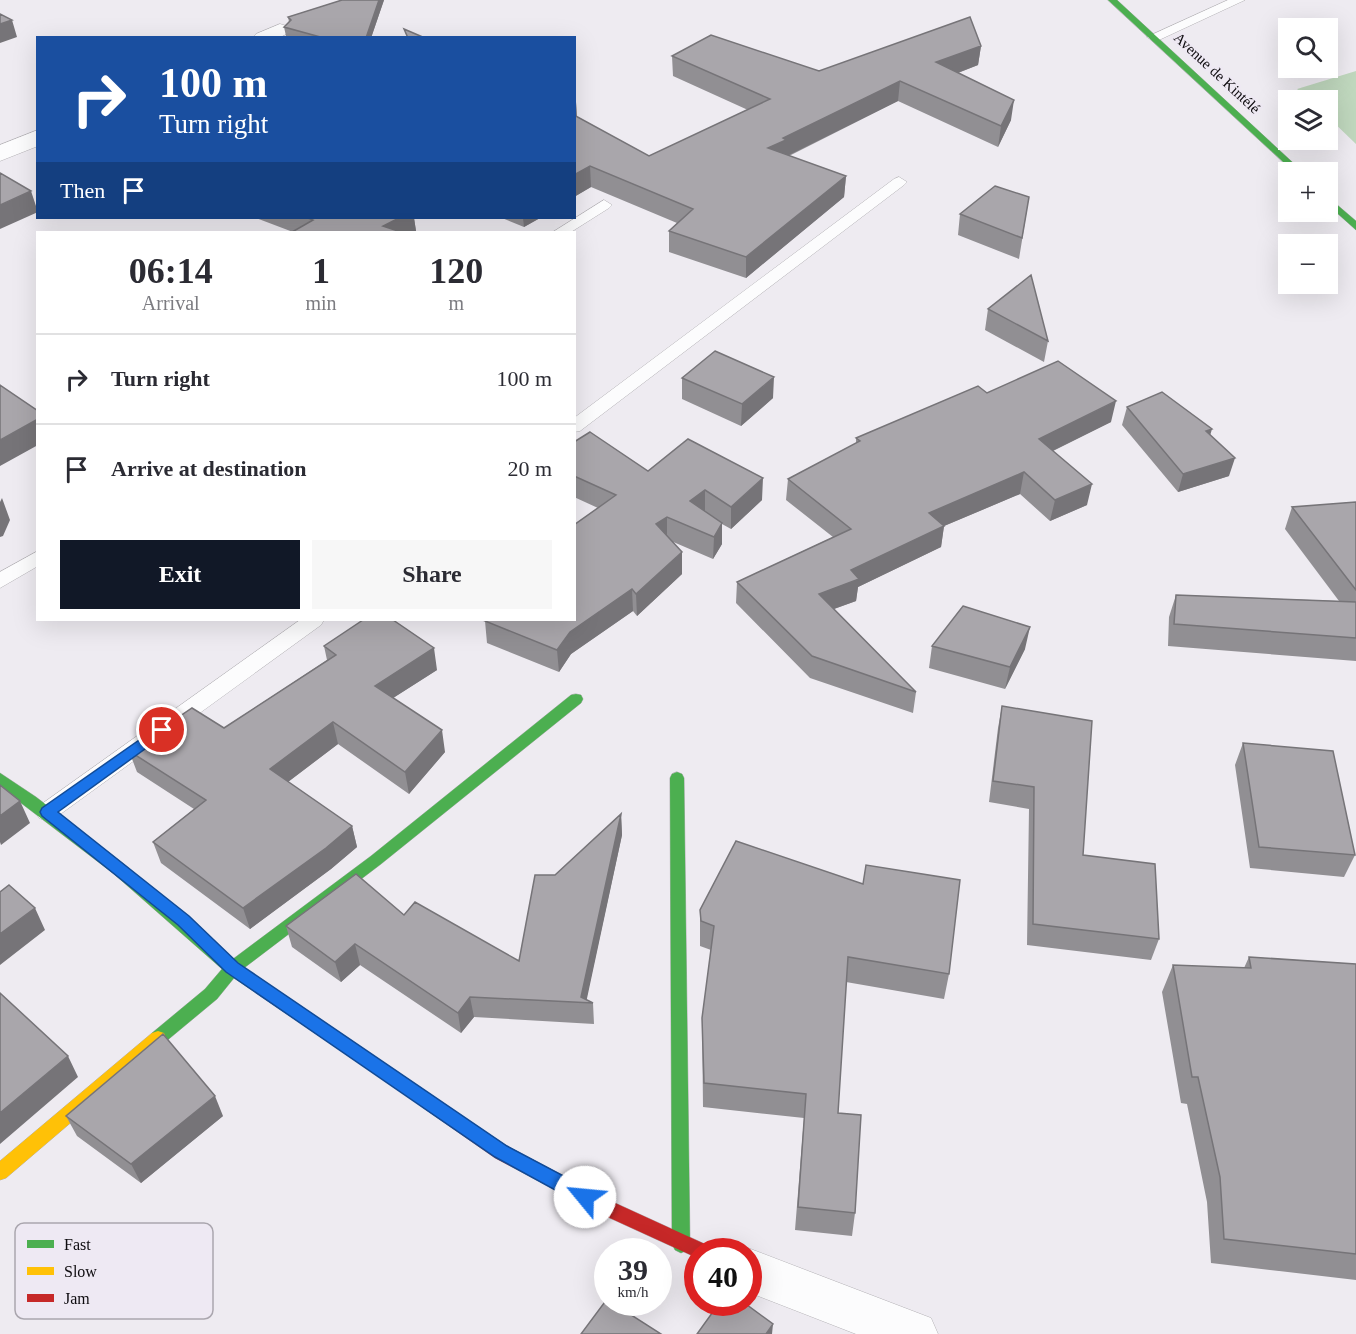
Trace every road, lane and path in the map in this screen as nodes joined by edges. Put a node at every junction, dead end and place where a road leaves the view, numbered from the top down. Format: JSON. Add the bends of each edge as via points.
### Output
{"nodes":[{"id":1,"x":1112,"y":0,"type":"edge"},
{"id":2,"x":1239,"y":0,"type":"edge"},
{"id":3,"x":1154,"y":37,"type":"junction"},
{"id":4,"x":36,"y":138,"type":"edge"},
{"id":5,"x":0,"y":153,"type":"edge"},
{"id":6,"x":1288,"y":162,"type":"edge"},
{"id":7,"x":899,"y":182,"type":"dead end"},
{"id":8,"x":604,"y":205,"type":"dead end"},
{"id":9,"x":1338,"y":210,"type":"edge"},
{"id":10,"x":1356,"y":227,"type":"edge"},
{"id":11,"x":563,"y":231,"type":"edge"},
{"id":12,"x":576,"y":425,"type":"edge"},
{"id":13,"x":36,"y":558,"type":"edge"},
{"id":14,"x":0,"y":581,"type":"edge"},
{"id":15,"x":313,"y":621,"type":"edge"},
{"id":16,"x":576,"y":699,"type":"dead end"},
{"id":17,"x":677,"y":778,"type":"dead end"},
{"id":18,"x":0,"y":779,"type":"edge"},
{"id":19,"x":47,"y":812,"type":"junction"},
{"id":20,"x":232,"y":968,"type":"junction"},
{"id":21,"x":0,"y":1172,"type":"edge"},
{"id":22,"x":681,"y":1244,"type":"junction"},
{"id":23,"x":684,"y":1245,"type":"edge"},
{"id":24,"x":762,"y":1275,"type":"edge"},
{"id":25,"x":915,"y":1334,"type":"edge"}],
"edges":[{"from":1,"to":3,"type":"street","name":"Avenue de Kintélé"},
{"from":2,"to":3,"type":"lane"},
{"from":3,"to":6,"type":"street","name":"Avenue de Kintélé"},
{"from":4,"to":5,"type":"street"},
{"from":7,"to":12,"type":"lane"},
{"from":8,"to":11,"type":"lane"},
{"from":9,"to":10,"type":"street"},
{"from":13,"to":14,"type":"lane"},
{"from":15,"to":19,"type":"lane"},
{"from":16,"to":20,"type":"street","via":[[376,860]]},
{"from":17,"to":22,"type":"street"},
{"from":18,"to":19,"type":"street"},
{"from":19,"to":20,"type":"street","via":[[183,920]]},
{"from":20,"to":21,"type":"street","via":[[211,994]]},
{"from":20,"to":22,"type":"street","via":[[501,1152]]},
{"from":22,"to":23,"type":"street"},
{"from":24,"to":25,"type":"street"}]}
